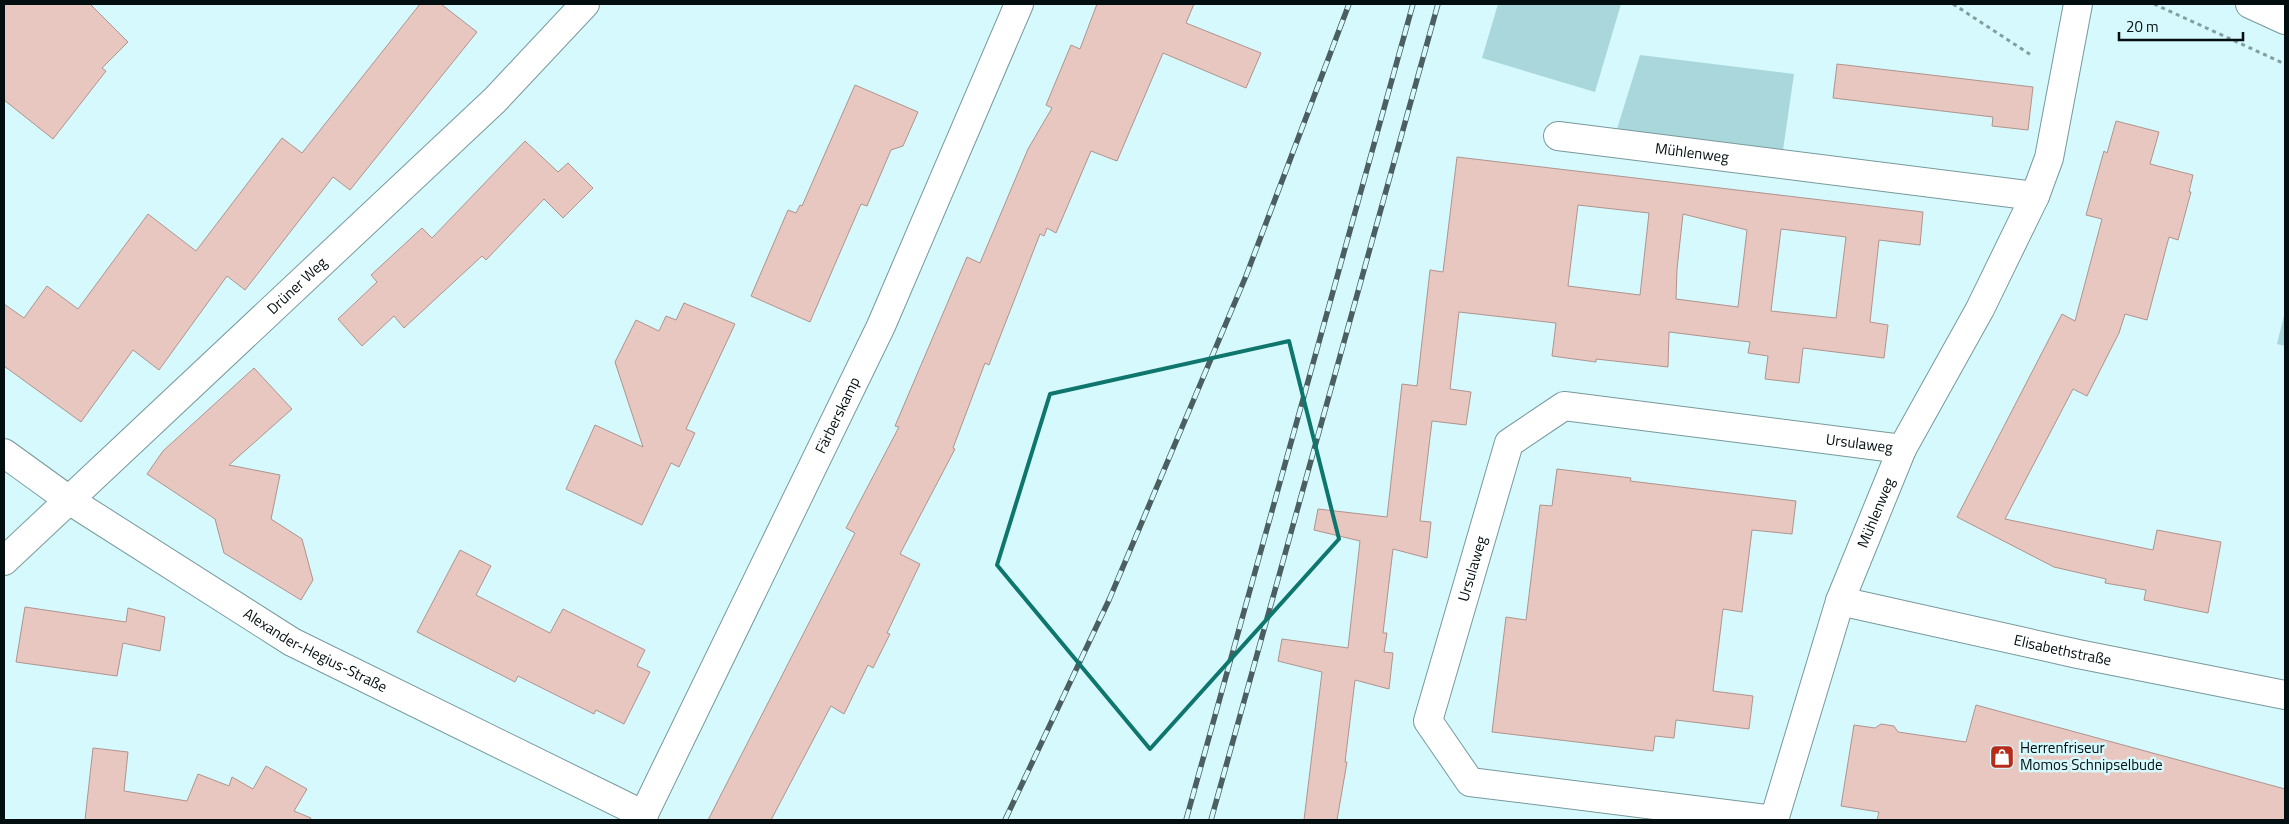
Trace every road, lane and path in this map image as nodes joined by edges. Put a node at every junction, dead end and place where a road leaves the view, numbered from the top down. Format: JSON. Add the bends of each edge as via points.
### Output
{"nodes":[{"id":1,"x":585,"y":4,"type":"edge"},
{"id":2,"x":1019,"y":4,"type":"edge"},
{"id":3,"x":1953,"y":4,"type":"edge"},
{"id":4,"x":2078,"y":4,"type":"edge"},
{"id":5,"x":2154,"y":4,"type":"edge"},
{"id":6,"x":2250,"y":4,"type":"edge"},
{"id":7,"x":2285,"y":20,"type":"edge"},
{"id":8,"x":2285,"y":64,"type":"edge"},
{"id":9,"x":2065,"y":77,"type":"junction"},
{"id":10,"x":1558,"y":136,"type":"dead end"},
{"id":11,"x":2034,"y":196,"type":"junction"},
{"id":12,"x":1902,"y":449,"type":"junction"},
{"id":13,"x":4,"y":453,"type":"edge"},
{"id":14,"x":69,"y":500,"type":"junction"},
{"id":15,"x":4,"y":561,"type":"edge"},
{"id":16,"x":1840,"y":601,"type":"junction"},
{"id":17,"x":2285,"y":695,"type":"edge"},
{"id":18,"x":643,"y":818,"type":"edge"},
{"id":19,"x":1774,"y":820,"type":"edge"}],
"edges":[{"from":1,"to":14,"type":"street","name":"Drüner Weg","via":[[495,100]]},
{"from":2,"to":18,"type":"street","name":"Färberskamp","via":[[881,326]]},
{"from":3,"to":9,"type":"path"},
{"from":4,"to":9,"type":"street","name":"Mühlenweg"},
{"from":5,"to":8,"type":"path"},
{"from":6,"to":7,"type":"street"},
{"from":9,"to":11,"type":"street","name":"Mühlenweg","via":[[2049,158]]},
{"from":10,"to":11,"type":"street","name":"Mühlenweg"},
{"from":11,"to":12,"type":"street","name":"Mühlenweg","via":[[1980,310]]},
{"from":12,"to":16,"type":"street","name":"Mühlenweg"},
{"from":12,"to":19,"type":"street","name":"Ursulaweg","via":[[1564,406],[1509,443],[1428,721],[1470,782]]},
{"from":13,"to":14,"type":"street","name":"Alexander-Hegius-Straße"},
{"from":14,"to":15,"type":"street","name":"Drüner Weg"},
{"from":14,"to":18,"type":"street","name":"Alexander-Hegius-Straße","via":[[292,642]]},
{"from":16,"to":17,"type":"street","name":"Elisabethstraße","via":[[2078,654]]},
{"from":16,"to":19,"type":"street","name":"Mühlenweg"}]}
